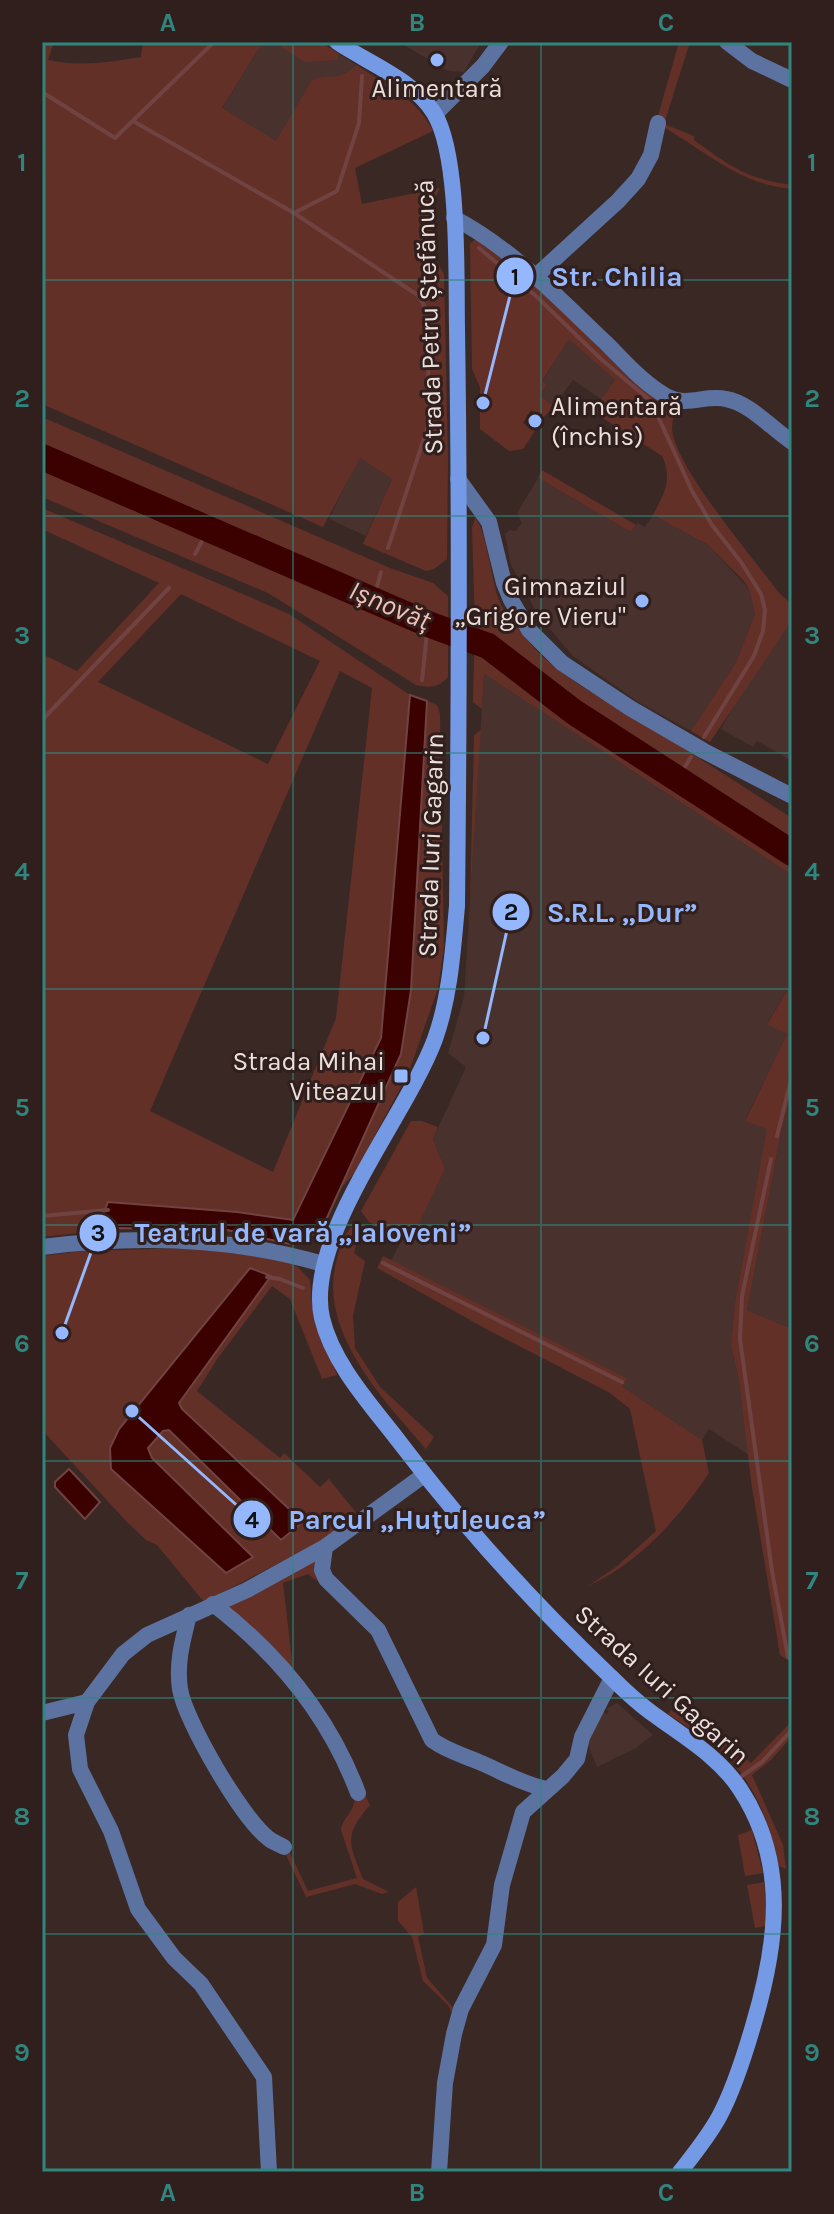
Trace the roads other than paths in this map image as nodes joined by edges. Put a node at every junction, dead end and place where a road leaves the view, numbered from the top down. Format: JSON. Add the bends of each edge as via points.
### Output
{"nodes":[{"id":1,"x":337,"y":42,"type":"edge"},
{"id":2,"x":501,"y":42,"type":"edge"},
{"id":3,"x":727,"y":42,"type":"edge"},
{"id":4,"x":792,"y":80,"type":"edge"},
{"id":5,"x":435,"y":114,"type":"junction"},
{"id":6,"x":658,"y":123,"type":"dead end"},
{"id":7,"x":454,"y":218,"type":"junction"},
{"id":8,"x":536,"y":276,"type":"junction"},
{"id":9,"x":792,"y":442,"type":"edge"},
{"id":10,"x":458,"y":479,"type":"junction"},
{"id":11,"x":459,"y":595,"type":"joint"},
{"id":12,"x":792,"y":796,"type":"edge"},
{"id":13,"x":42,"y":1247,"type":"edge"},
{"id":14,"x":323,"y":1264,"type":"junction"},
{"id":15,"x":424,"y":1475,"type":"junction"},
{"id":16,"x":325,"y":1547,"type":"junction"},
{"id":17,"x":213,"y":1604,"type":"junction"},
{"id":18,"x":189,"y":1615,"type":"junction"},
{"id":19,"x":612,"y":1678,"type":"junction"},
{"id":20,"x":87,"y":1702,"type":"junction"},
{"id":21,"x":42,"y":1713,"type":"edge"},
{"id":22,"x":546,"y":1789,"type":"junction"},
{"id":23,"x":358,"y":1793,"type":"dead end"},
{"id":24,"x":284,"y":1847,"type":"dead end"},
{"id":25,"x":269,"y":2172,"type":"edge"},
{"id":26,"x":439,"y":2172,"type":"edge"},
{"id":27,"x":680,"y":2172,"type":"edge"}],
"edges":[{"from":1,"to":5,"type":"main road","name":"Strada Petru Ștefănucă","via":[[398,79]]},
{"from":2,"to":5,"type":"street"},
{"from":3,"to":4,"type":"street"},
{"from":5,"to":7,"type":"main road","name":"Strada Petru Ștefănucă","via":[[448,156]]},
{"from":6,"to":8,"type":"street","via":[[651,155],[638,179]]},
{"from":7,"to":8,"type":"street","via":[[485,234]]},
{"from":7,"to":10,"type":"main road","name":"Strada Petru Ștefănucă"},
{"from":8,"to":9,"type":"street","via":[[666,396],[692,402],[734,401]]},
{"from":10,"to":11,"type":"main road","name":"Strada Petru Ștefănucă"},
{"from":10,"to":12,"type":"street","via":[[489,522],[511,600],[529,630],[562,663],[654,722]]},
{"from":11,"to":14,"type":"main road","name":"Strada Iuri Gagarin","via":[[457,906],[443,1012],[423,1067],[342,1215]]},
{"from":13,"to":14,"type":"street","via":[[120,1240],[203,1242],[261,1247]]},
{"from":14,"to":15,"type":"main road","name":"Strada Iuri Gagarin","via":[[321,1312],[331,1342]]},
{"from":15,"to":16,"type":"street"},
{"from":15,"to":19,"type":"main road","name":"Strada Iuri Gagarin","via":[[517,1582]]},
{"from":16,"to":17,"type":"street"},
{"from":16,"to":22,"type":"street","via":[[326,1579],[378,1630],[432,1740],[512,1779]]},
{"from":17,"to":18,"type":"street"},
{"from":17,"to":23,"type":"street","via":[[268,1652],[323,1719]]},
{"from":18,"to":20,"type":"street","via":[[147,1635],[123,1654]]},
{"from":18,"to":24,"type":"street","via":[[178,1677],[188,1717],[248,1816],[267,1838]]},
{"from":19,"to":22,"type":"street","via":[[582,1737],[577,1759]]},
{"from":19,"to":27,"type":"main road","name":"Strada Iuri Gagarin","via":[[733,1778],[761,1828],[773,1883],[770,1964],[745,2054],[717,2120]]},
{"from":20,"to":21,"type":"street"},
{"from":20,"to":25,"type":"street","via":[[76,1735],[80,1769],[111,1831],[138,1909],[201,1984],[264,2077]]},
{"from":22,"to":26,"type":"street","via":[[523,1812],[502,1885],[494,1945],[461,2009],[447,2063]]}]}
